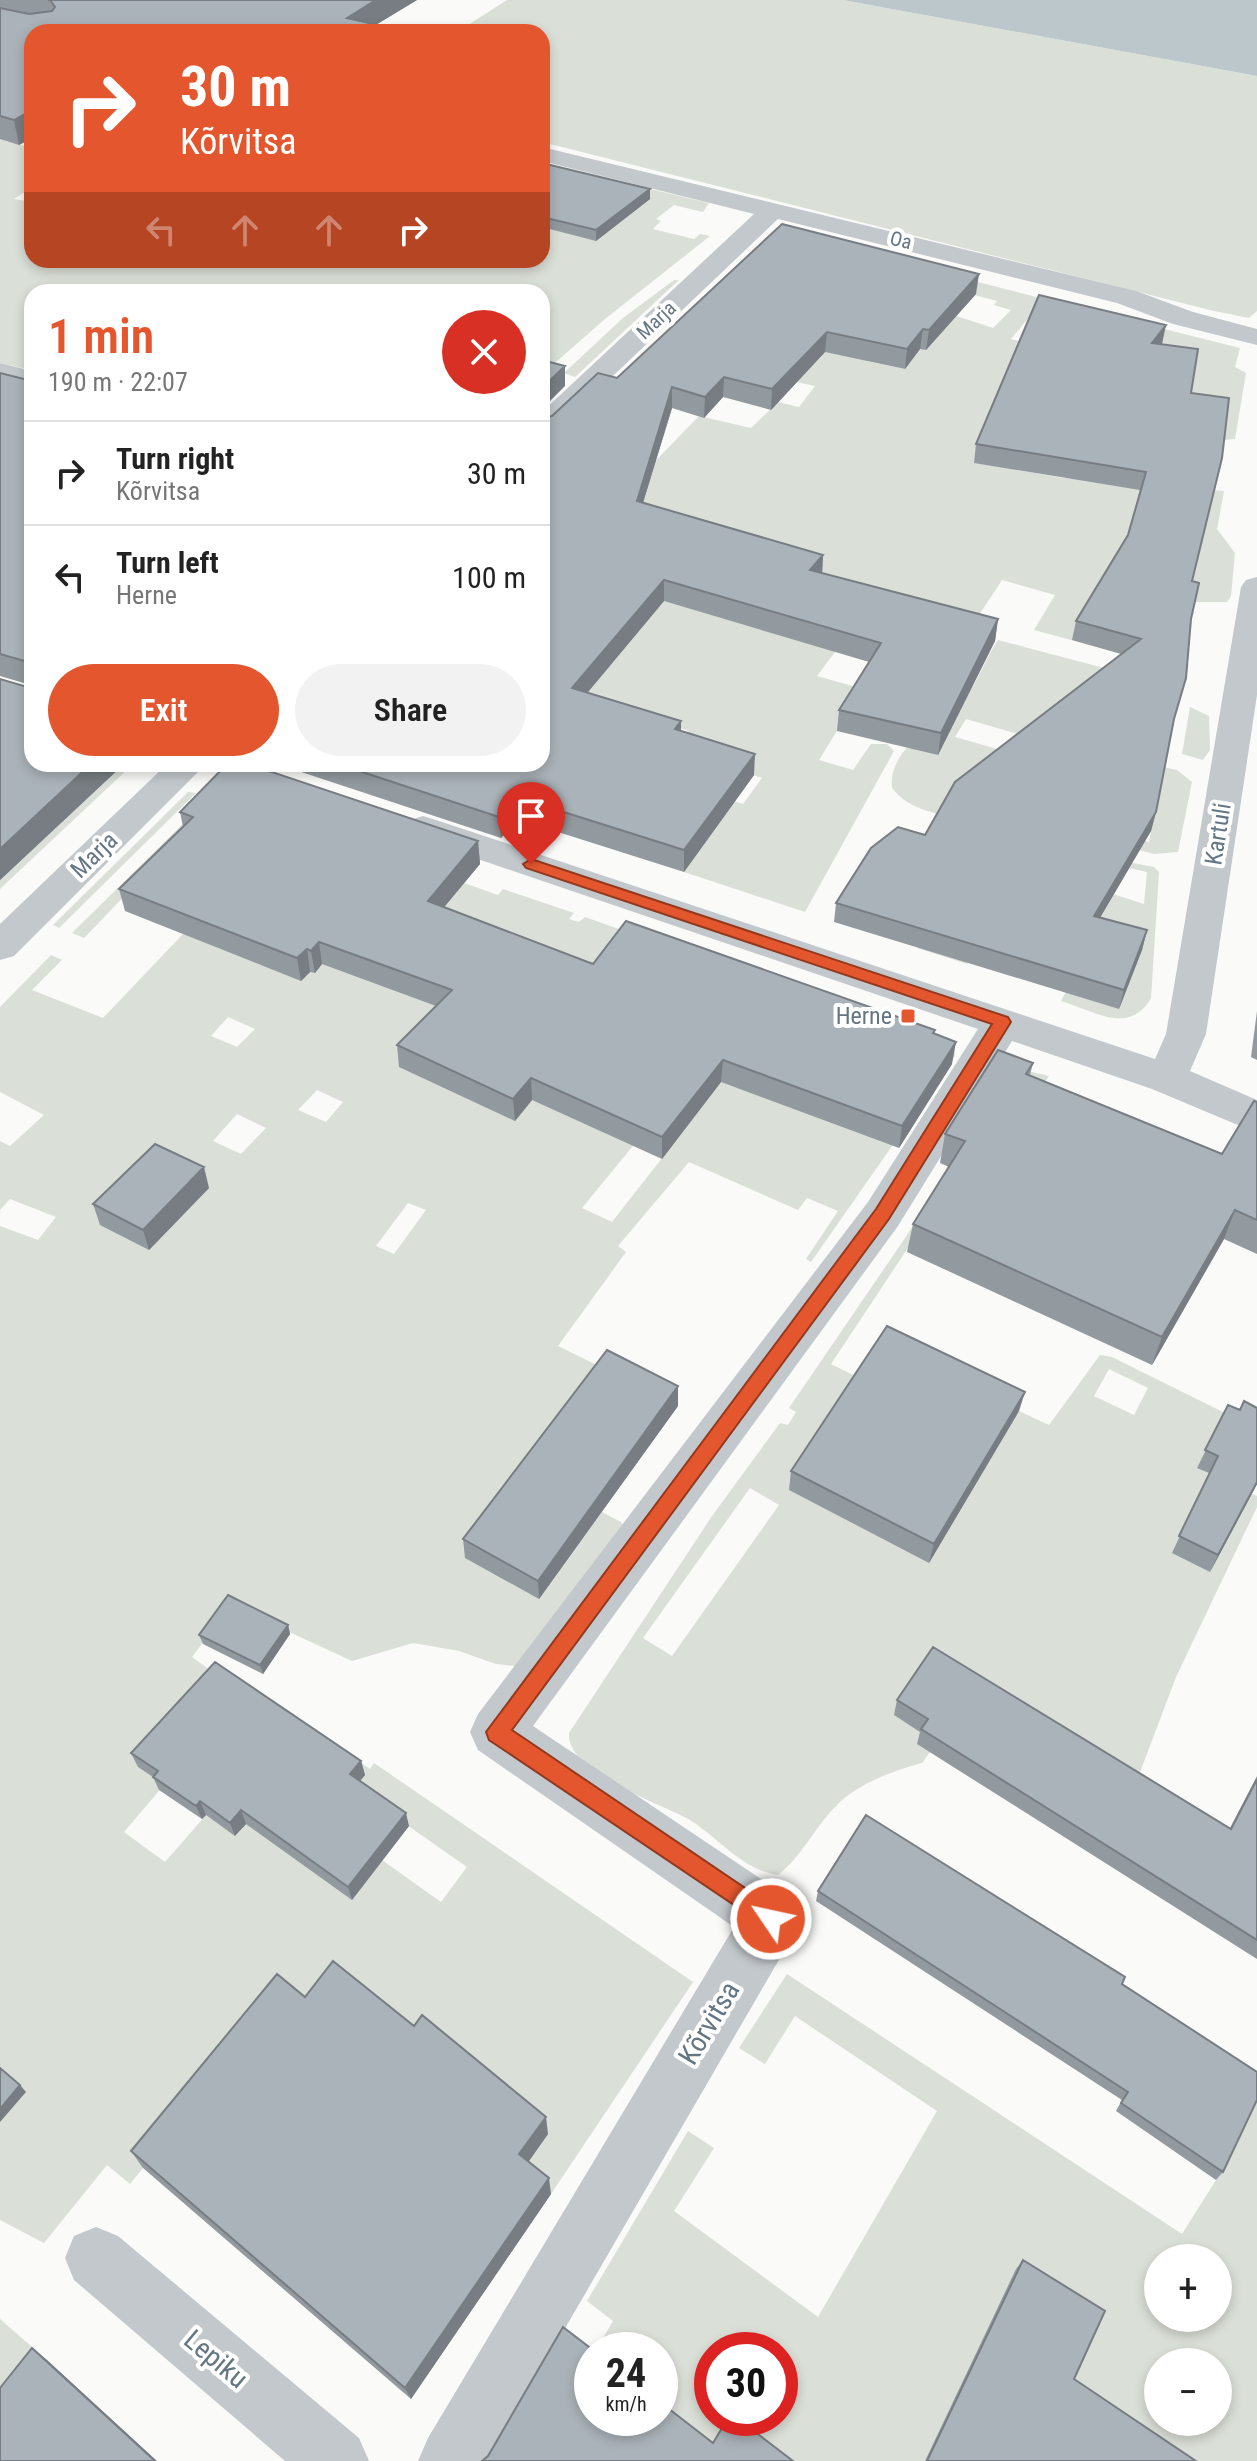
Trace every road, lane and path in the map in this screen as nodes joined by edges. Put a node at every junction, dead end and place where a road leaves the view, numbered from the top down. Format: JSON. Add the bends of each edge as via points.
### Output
{"nodes":[{"id":1,"x":550,"y":156,"type":"edge"},
{"id":2,"x":771,"y":212,"type":"junction"},
{"id":3,"x":1257,"y":337,"type":"edge"},
{"id":4,"x":0,"y":372,"type":"edge"},
{"id":5,"x":24,"y":378,"type":"edge"},
{"id":6,"x":550,"y":420,"type":"edge"},
{"id":7,"x":1257,"y":587,"type":"edge"},
{"id":8,"x":180,"y":772,"type":"edge"},
{"id":9,"x":394,"y":818,"type":"edge"},
{"id":10,"x":0,"y":947,"type":"edge"},
{"id":11,"x":1003,"y":1022,"type":"junction"},
{"id":12,"x":1167,"y":1078,"type":"junction"},
{"id":13,"x":1257,"y":1117,"type":"edge"},
{"id":14,"x":96,"y":2258,"type":"dead end"},
{"id":15,"x":336,"y":2461,"type":"edge"},
{"id":16,"x":451,"y":2461,"type":"edge"}],
"edges":[{"from":1,"to":2,"type":"street","name":"Oa"},
{"from":2,"to":3,"type":"street","name":"Oa","via":[[1126,297]]},
{"from":2,"to":6,"type":"street","name":"Marja"},
{"from":4,"to":5,"type":"street"},
{"from":7,"to":12,"type":"street","name":"Kartuli","via":[[1186,1034]]},
{"from":8,"to":10,"type":"street","name":"Marja"},
{"from":9,"to":11,"type":"street"},
{"from":11,"to":12,"type":"street"},
{"from":11,"to":16,"type":"street","name":"Kõrvitsa","via":[[883,1214],[497,1732],[771,1919]]},
{"from":12,"to":13,"type":"street"},
{"from":14,"to":15,"type":"street","name":"Lepiku"}]}
